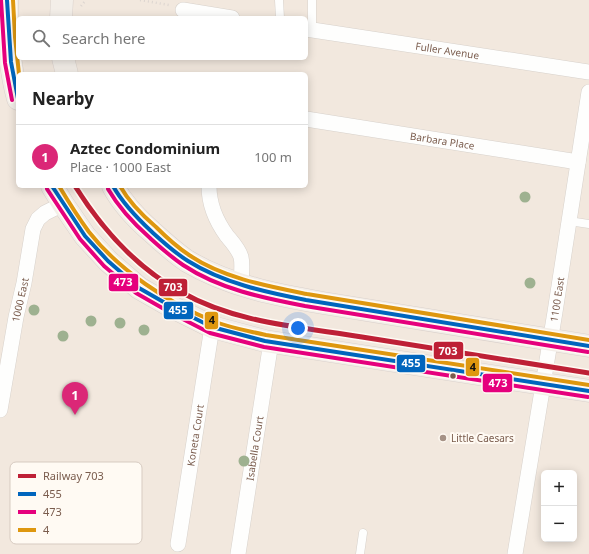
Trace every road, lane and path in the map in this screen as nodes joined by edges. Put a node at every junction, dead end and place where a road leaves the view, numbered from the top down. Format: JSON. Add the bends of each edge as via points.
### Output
{"nodes":[{"id":1,"x":7,"y":0,"type":"edge"},
{"id":2,"x":86,"y":0,"type":"edge"},
{"id":3,"x":140,"y":0,"type":"edge"},
{"id":4,"x":279,"y":0,"type":"edge"},
{"id":5,"x":312,"y":0,"type":"edge"},
{"id":6,"x":71,"y":3,"type":"edge"},
{"id":7,"x":164,"y":4,"type":"dead end"},
{"id":8,"x":183,"y":10,"type":"dead end"},
{"id":9,"x":62,"y":16,"type":"edge"},
{"id":10,"x":220,"y":16,"type":"edge"},
{"id":11,"x":280,"y":16,"type":"edge"},
{"id":12,"x":309,"y":30,"type":"edge"},
{"id":13,"x":589,"y":72,"type":"edge"},
{"id":14,"x":16,"y":88,"type":"edge"},
{"id":15,"x":589,"y":92,"type":"edge"},
{"id":16,"x":308,"y":119,"type":"edge"},
{"id":17,"x":578,"y":162,"type":"junction"},
{"id":18,"x":114,"y":188,"type":"edge"},
{"id":19,"x":209,"y":188,"type":"edge"},
{"id":20,"x":58,"y":195,"type":"edge"},
{"id":21,"x":569,"y":221,"type":"junction"},
{"id":22,"x":589,"y":224,"type":"edge"},
{"id":23,"x":241,"y":285,"type":"junction"},
{"id":24,"x":212,"y":327,"type":"junction"},
{"id":25,"x":550,"y":340,"type":"junction"},
{"id":26,"x":271,"y":342,"type":"junction"},
{"id":27,"x":589,"y":346,"type":"edge"},
{"id":28,"x":542,"y":383,"type":"junction"},
{"id":29,"x":589,"y":391,"type":"edge"},
{"id":30,"x":0,"y":410,"type":"edge"},
{"id":31,"x":363,"y":533,"type":"dead end"},
{"id":32,"x":178,"y":544,"type":"dead end"},
{"id":33,"x":238,"y":554,"type":"edge"},
{"id":34,"x":360,"y":554,"type":"edge"},
{"id":35,"x":515,"y":554,"type":"edge"}],
"edges":[{"from":1,"to":14,"type":"main road","via":[[9,43]]},
{"from":2,"to":6,"type":"path"},
{"from":3,"to":7,"type":"path"},
{"from":4,"to":11,"type":"lane"},
{"from":5,"to":12,"type":"lane"},
{"from":6,"to":9,"type":"main road"},
{"from":8,"to":10,"type":"street"},
{"from":12,"to":13,"type":"street","name":"Fuller Avenue"},
{"from":15,"to":17,"type":"street","name":"1100 East"},
{"from":16,"to":17,"type":"street","name":"Barbara Place"},
{"from":17,"to":21,"type":"street","name":"1100 East"},
{"from":18,"to":23,"type":"main road","via":[[140,222],[163,243],[187,261]]},
{"from":19,"to":23,"type":"street","via":[[214,215],[241,258]]},
{"from":20,"to":24,"type":"main road","via":[[90,241],[139,288]]},
{"from":20,"to":30,"type":"street","name":"1000 East","via":[[33,229]]},
{"from":21,"to":22,"type":"lane"},
{"from":21,"to":25,"type":"street","name":"1100 East"},
{"from":23,"to":25,"type":"main road","via":[[282,296]]},
{"from":24,"to":26,"type":"main road"},
{"from":24,"to":32,"type":"street","name":"Koneta Court"},
{"from":25,"to":27,"type":"main road"},
{"from":25,"to":28,"type":"street","name":"1100 East"},
{"from":26,"to":28,"type":"main road"},
{"from":26,"to":33,"type":"street","name":"Isabella Court"},
{"from":28,"to":29,"type":"main road"},
{"from":28,"to":35,"type":"street","name":"1100 East"},
{"from":31,"to":34,"type":"lane"}]}
